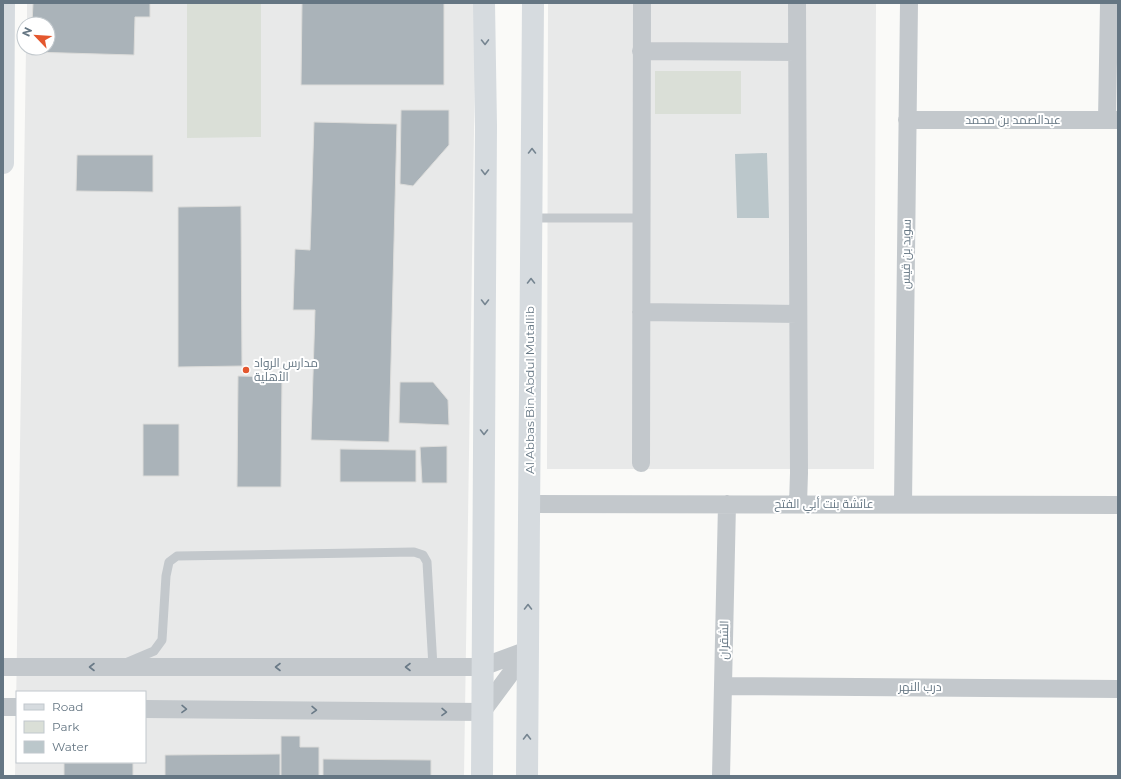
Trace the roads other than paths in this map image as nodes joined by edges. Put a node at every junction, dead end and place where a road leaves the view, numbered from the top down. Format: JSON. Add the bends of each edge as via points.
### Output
{"nodes":[{"id":1,"x":4,"y":3,"type":"edge"},
{"id":2,"x":484,"y":3,"type":"edge"},
{"id":3,"x":533,"y":3,"type":"edge"},
{"id":4,"x":642,"y":3,"type":"edge"},
{"id":5,"x":797,"y":3,"type":"edge"},
{"id":6,"x":909,"y":3,"type":"edge"},
{"id":7,"x":1109,"y":3,"type":"edge"},
{"id":8,"x":642,"y":51,"type":"junction"},
{"id":9,"x":797,"y":52,"type":"junction"},
{"id":10,"x":908,"y":120,"type":"junction"},
{"id":11,"x":1113,"y":120,"type":"edge"},
{"id":12,"x":3,"y":163,"type":"edge"},
{"id":13,"x":531,"y":218,"type":"junction"},
{"id":14,"x":641,"y":218,"type":"junction"},
{"id":15,"x":641,"y":312,"type":"junction"},
{"id":16,"x":798,"y":314,"type":"junction"},
{"id":17,"x":641,"y":463,"type":"dead end"},
{"id":18,"x":529,"y":504,"type":"junction"},
{"id":19,"x":726,"y":504,"type":"junction"},
{"id":20,"x":798,"y":504,"type":"junction"},
{"id":21,"x":903,"y":504,"type":"junction"},
{"id":22,"x":1118,"y":505,"type":"edge"},
{"id":23,"x":528,"y":650,"type":"junction"},
{"id":24,"x":3,"y":667,"type":"edge"},
{"id":25,"x":117,"y":667,"type":"junction"},
{"id":26,"x":433,"y":667,"type":"junction"},
{"id":27,"x":482,"y":667,"type":"junction"},
{"id":28,"x":723,"y":686,"type":"junction"},
{"id":29,"x":1118,"y":689,"type":"edge"},
{"id":30,"x":3,"y":707,"type":"edge"},
{"id":31,"x":16,"y":708,"type":"edge"},
{"id":32,"x":146,"y":709,"type":"edge"},
{"id":33,"x":482,"y":712,"type":"junction"},
{"id":34,"x":482,"y":776,"type":"edge"},
{"id":35,"x":527,"y":776,"type":"edge"},
{"id":36,"x":721,"y":776,"type":"edge"}],
"edges":[{"from":1,"to":12,"type":"street"},
{"from":2,"to":27,"type":"street","one_way":true,"via":[[486,134]]},
{"from":13,"to":3,"type":"street","name":"Al Abbas Bin Abdul Mutallib","one_way":true},
{"from":4,"to":8,"type":"street"},
{"from":5,"to":9,"type":"street"},
{"from":6,"to":10,"type":"street","name":"سويد بن قيس"},
{"from":7,"to":11,"type":"street"},
{"from":8,"to":9,"type":"street"},
{"from":8,"to":14,"type":"street"},
{"from":9,"to":16,"type":"street"},
{"from":10,"to":11,"type":"street","name":"عبدالصمد بن محمد"},
{"from":10,"to":21,"type":"street","name":"سويد بن قيس"},
{"from":13,"to":14,"type":"lane"},
{"from":18,"to":13,"type":"street","name":"Al Abbas Bin Abdul Mutallib","one_way":true},
{"from":14,"to":15,"type":"street"},
{"from":15,"to":16,"type":"street"},
{"from":15,"to":17,"type":"street"},
{"from":16,"to":20,"type":"street"},
{"from":18,"to":19,"type":"street","name":"عائشة بنت أبي الفتح"},
{"from":23,"to":18,"type":"street","name":"Al Abbas Bin Abdul Mutallib","one_way":true},
{"from":19,"to":20,"type":"street","name":"عائشة بنت أبي الفتح"},
{"from":19,"to":28,"type":"street","name":"الشقران"},
{"from":20,"to":21,"type":"street","name":"عائشة بنت أبي الفتح"},
{"from":21,"to":22,"type":"street","name":"عائشة بنت أبي الفتح"},
{"from":23,"to":27,"type":"street"},
{"from":23,"to":33,"type":"street"},
{"from":35,"to":23,"type":"street","name":"Al Abbas Bin Abdul Mutallib","one_way":true},
{"from":25,"to":24,"type":"street","one_way":true},
{"from":26,"to":25,"type":"street","one_way":true},
{"from":25,"to":26,"type":"lane","via":[[154,651],[159,646],[162,640],[166,576],[169,562],[177,556],[414,552],[423,555],[427,562]]},
{"from":26,"to":27,"type":"street"},
{"from":27,"to":33,"type":"street"},
{"from":28,"to":29,"type":"street","name":"درب النهر"},
{"from":28,"to":36,"type":"street","name":"الشقران"},
{"from":30,"to":31,"type":"street"},
{"from":32,"to":33,"type":"street","one_way":true},
{"from":33,"to":34,"type":"street"}]}
